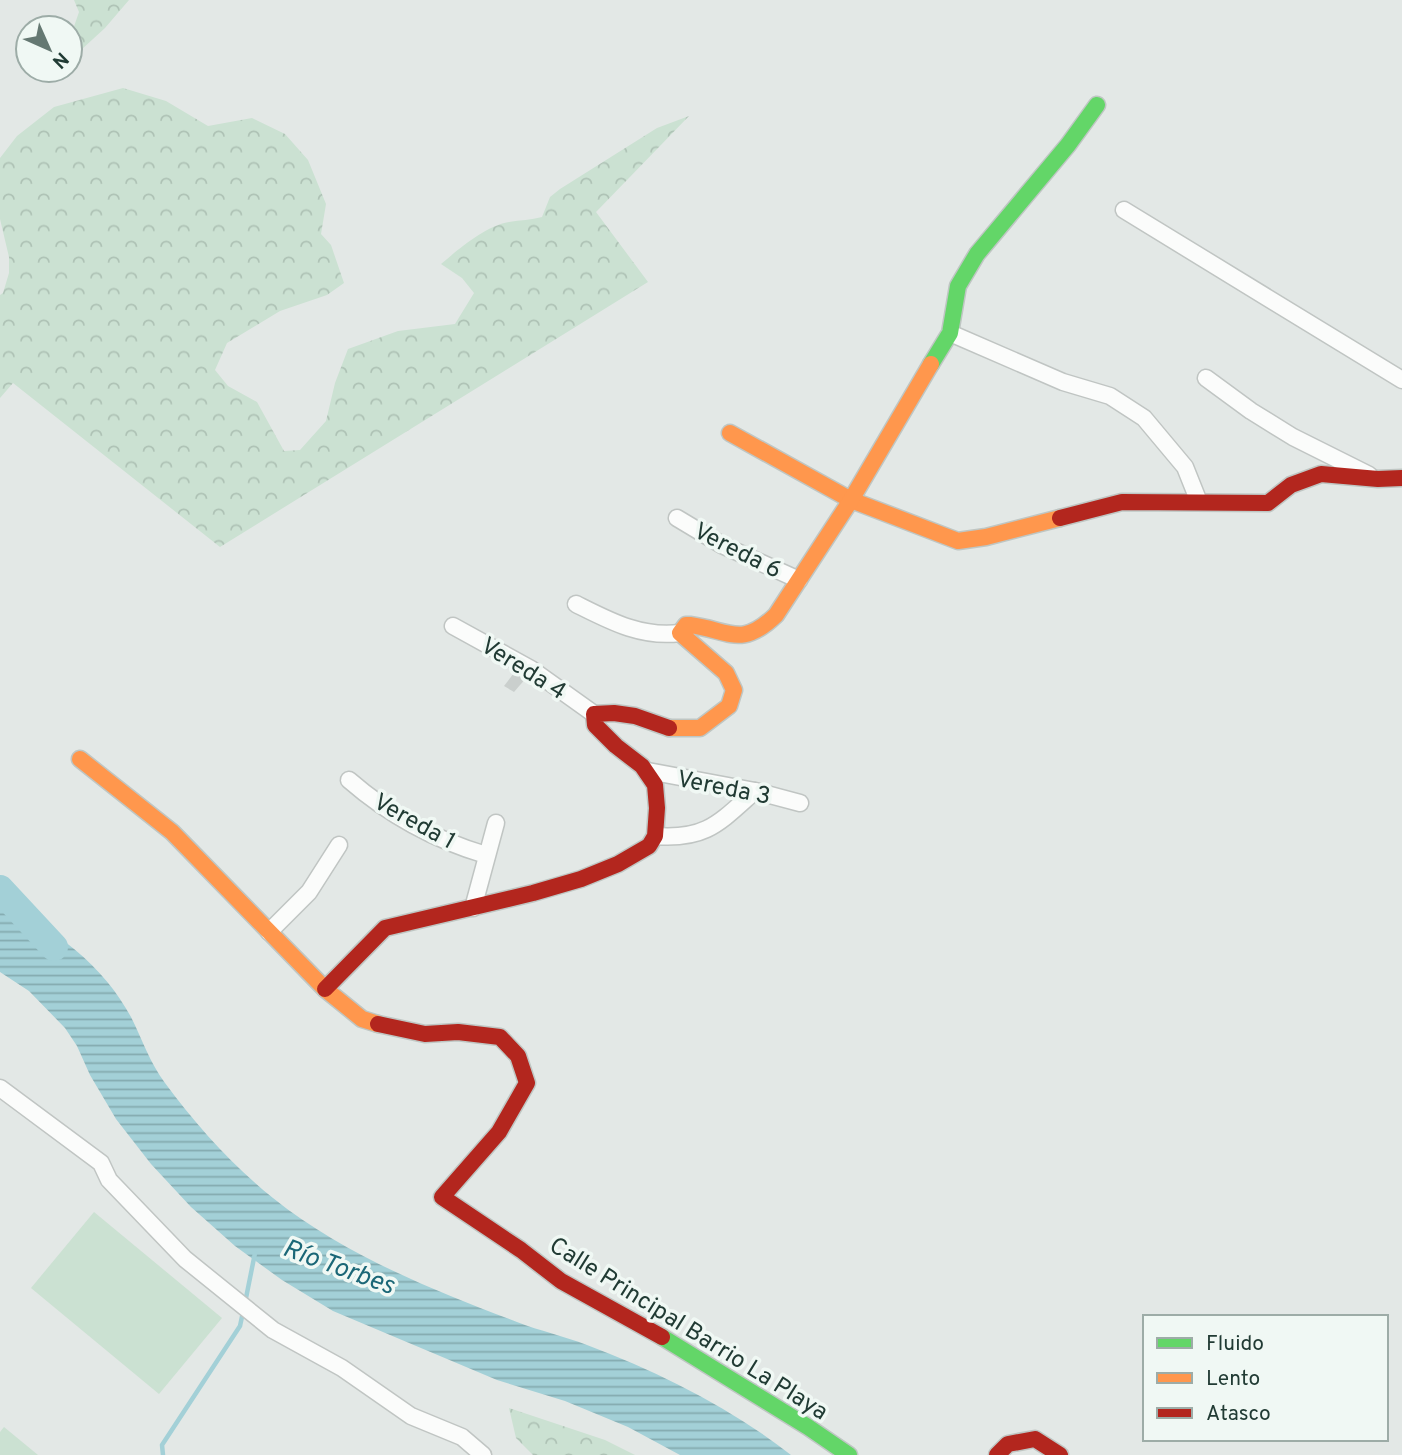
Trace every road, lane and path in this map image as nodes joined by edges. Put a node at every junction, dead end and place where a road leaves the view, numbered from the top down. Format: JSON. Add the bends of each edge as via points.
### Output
{"nodes":[{"id":1,"x":1097,"y":104,"type":"dead end"},
{"id":2,"x":1124,"y":210,"type":"dead end"},
{"id":3,"x":950,"y":333,"type":"junction"},
{"id":4,"x":1206,"y":378,"type":"dead end"},
{"id":5,"x":1402,"y":380,"type":"edge"},
{"id":6,"x":730,"y":433,"type":"dead end"},
{"id":7,"x":1402,"y":478,"type":"edge"},
{"id":8,"x":1378,"y":479,"type":"junction"},
{"id":9,"x":851,"y":500,"type":"junction"},
{"id":10,"x":1199,"y":502,"type":"junction"},
{"id":11,"x":677,"y":518,"type":"dead end"},
{"id":12,"x":799,"y":580,"type":"junction"},
{"id":13,"x":576,"y":604,"type":"dead end"},
{"id":14,"x":453,"y":626,"type":"dead end"},
{"id":15,"x":680,"y":633,"type":"junction"},
{"id":16,"x":594,"y":714,"type":"junction"},
{"id":17,"x":80,"y":759,"type":"dead end"},
{"id":18,"x":648,"y":771,"type":"junction"},
{"id":19,"x":349,"y":780,"type":"dead end"},
{"id":20,"x":755,"y":792,"type":"junction"},
{"id":21,"x":800,"y":803,"type":"dead end"},
{"id":22,"x":496,"y":823,"type":"dead end"},
{"id":23,"x":655,"y":836,"type":"junction"},
{"id":24,"x":339,"y":845,"type":"dead end"},
{"id":25,"x":486,"y":855,"type":"junction"},
{"id":26,"x":473,"y":908,"type":"junction"},
{"id":27,"x":269,"y":932,"type":"junction"},
{"id":28,"x":325,"y":989,"type":"junction"},
{"id":29,"x":0,"y":1088,"type":"edge"},
{"id":30,"x":483,"y":1455,"type":"edge"},
{"id":31,"x":849,"y":1455,"type":"edge"},
{"id":32,"x":997,"y":1455,"type":"edge"},
{"id":33,"x":1060,"y":1455,"type":"edge"}],
"edges":[{"from":1,"to":3,"type":"street","via":[[977,254],[958,286]]},
{"from":2,"to":5,"type":"street"},
{"from":3,"to":9,"type":"street"},
{"from":3,"to":10,"type":"street","via":[[1063,382],[1110,396],[1144,418],[1185,467]]},
{"from":4,"to":8,"type":"street","via":[[1293,437]]},
{"from":6,"to":9,"type":"street"},
{"from":7,"to":8,"type":"street"},
{"from":8,"to":10,"type":"street","via":[[1321,474],[1291,485],[1268,503]]},
{"from":9,"to":10,"type":"street","via":[[958,541],[1122,502]]},
{"from":9,"to":12,"type":"street"},
{"from":11,"to":12,"type":"street","name":"Vereda 6","via":[[722,545]]},
{"from":12,"to":15,"type":"street","via":[[771,623],[756,633],[721,634],[695,625],[686,625]]},
{"from":13,"to":15,"type":"street","via":[[621,627],[663,635]]},
{"from":14,"to":16,"type":"street","name":"Vereda 4","via":[[531,669]]},
{"from":15,"to":16,"type":"street","via":[[726,673],[734,690],[729,706],[700,727],[666,728],[635,716]]},
{"from":16,"to":18,"type":"street","via":[[595,725]]},
{"from":17,"to":27,"type":"street","name":"Calle Principal Barrio La Playa","via":[[172,832]]},
{"from":18,"to":20,"type":"street","name":"Vereda 3"},
{"from":18,"to":23,"type":"street","via":[[655,785]]},
{"from":19,"to":25,"type":"street","name":"Vereda 1","via":[[400,818]]},
{"from":20,"to":21,"type":"street","name":"Vereda 3"},
{"from":20,"to":23,"type":"street","via":[[715,826],[680,838]]},
{"from":22,"to":25,"type":"street","name":"Vereda 1"},
{"from":23,"to":26,"type":"street","via":[[649,846],[581,879]]},
{"from":24,"to":27,"type":"street","via":[[309,892]]},
{"from":25,"to":26,"type":"street","name":"Vereda 1"},
{"from":26,"to":28,"type":"street","via":[[386,928]]},
{"from":27,"to":28,"type":"street","name":"Calle Principal Barrio La Playa"},
{"from":28,"to":31,"type":"street","name":"Calle Principal Barrio La Playa","via":[[362,1019],[393,1029],[500,1037],[518,1056],[527,1083],[499,1132],[442,1197],[561,1282],[687,1351]]},
{"from":29,"to":30,"type":"street","via":[[101,1163],[109,1180],[185,1259],[273,1330],[342,1368],[411,1416],[462,1437]]},
{"from":32,"to":33,"type":"street","via":[[1008,1444],[1035,1439]]}]}
